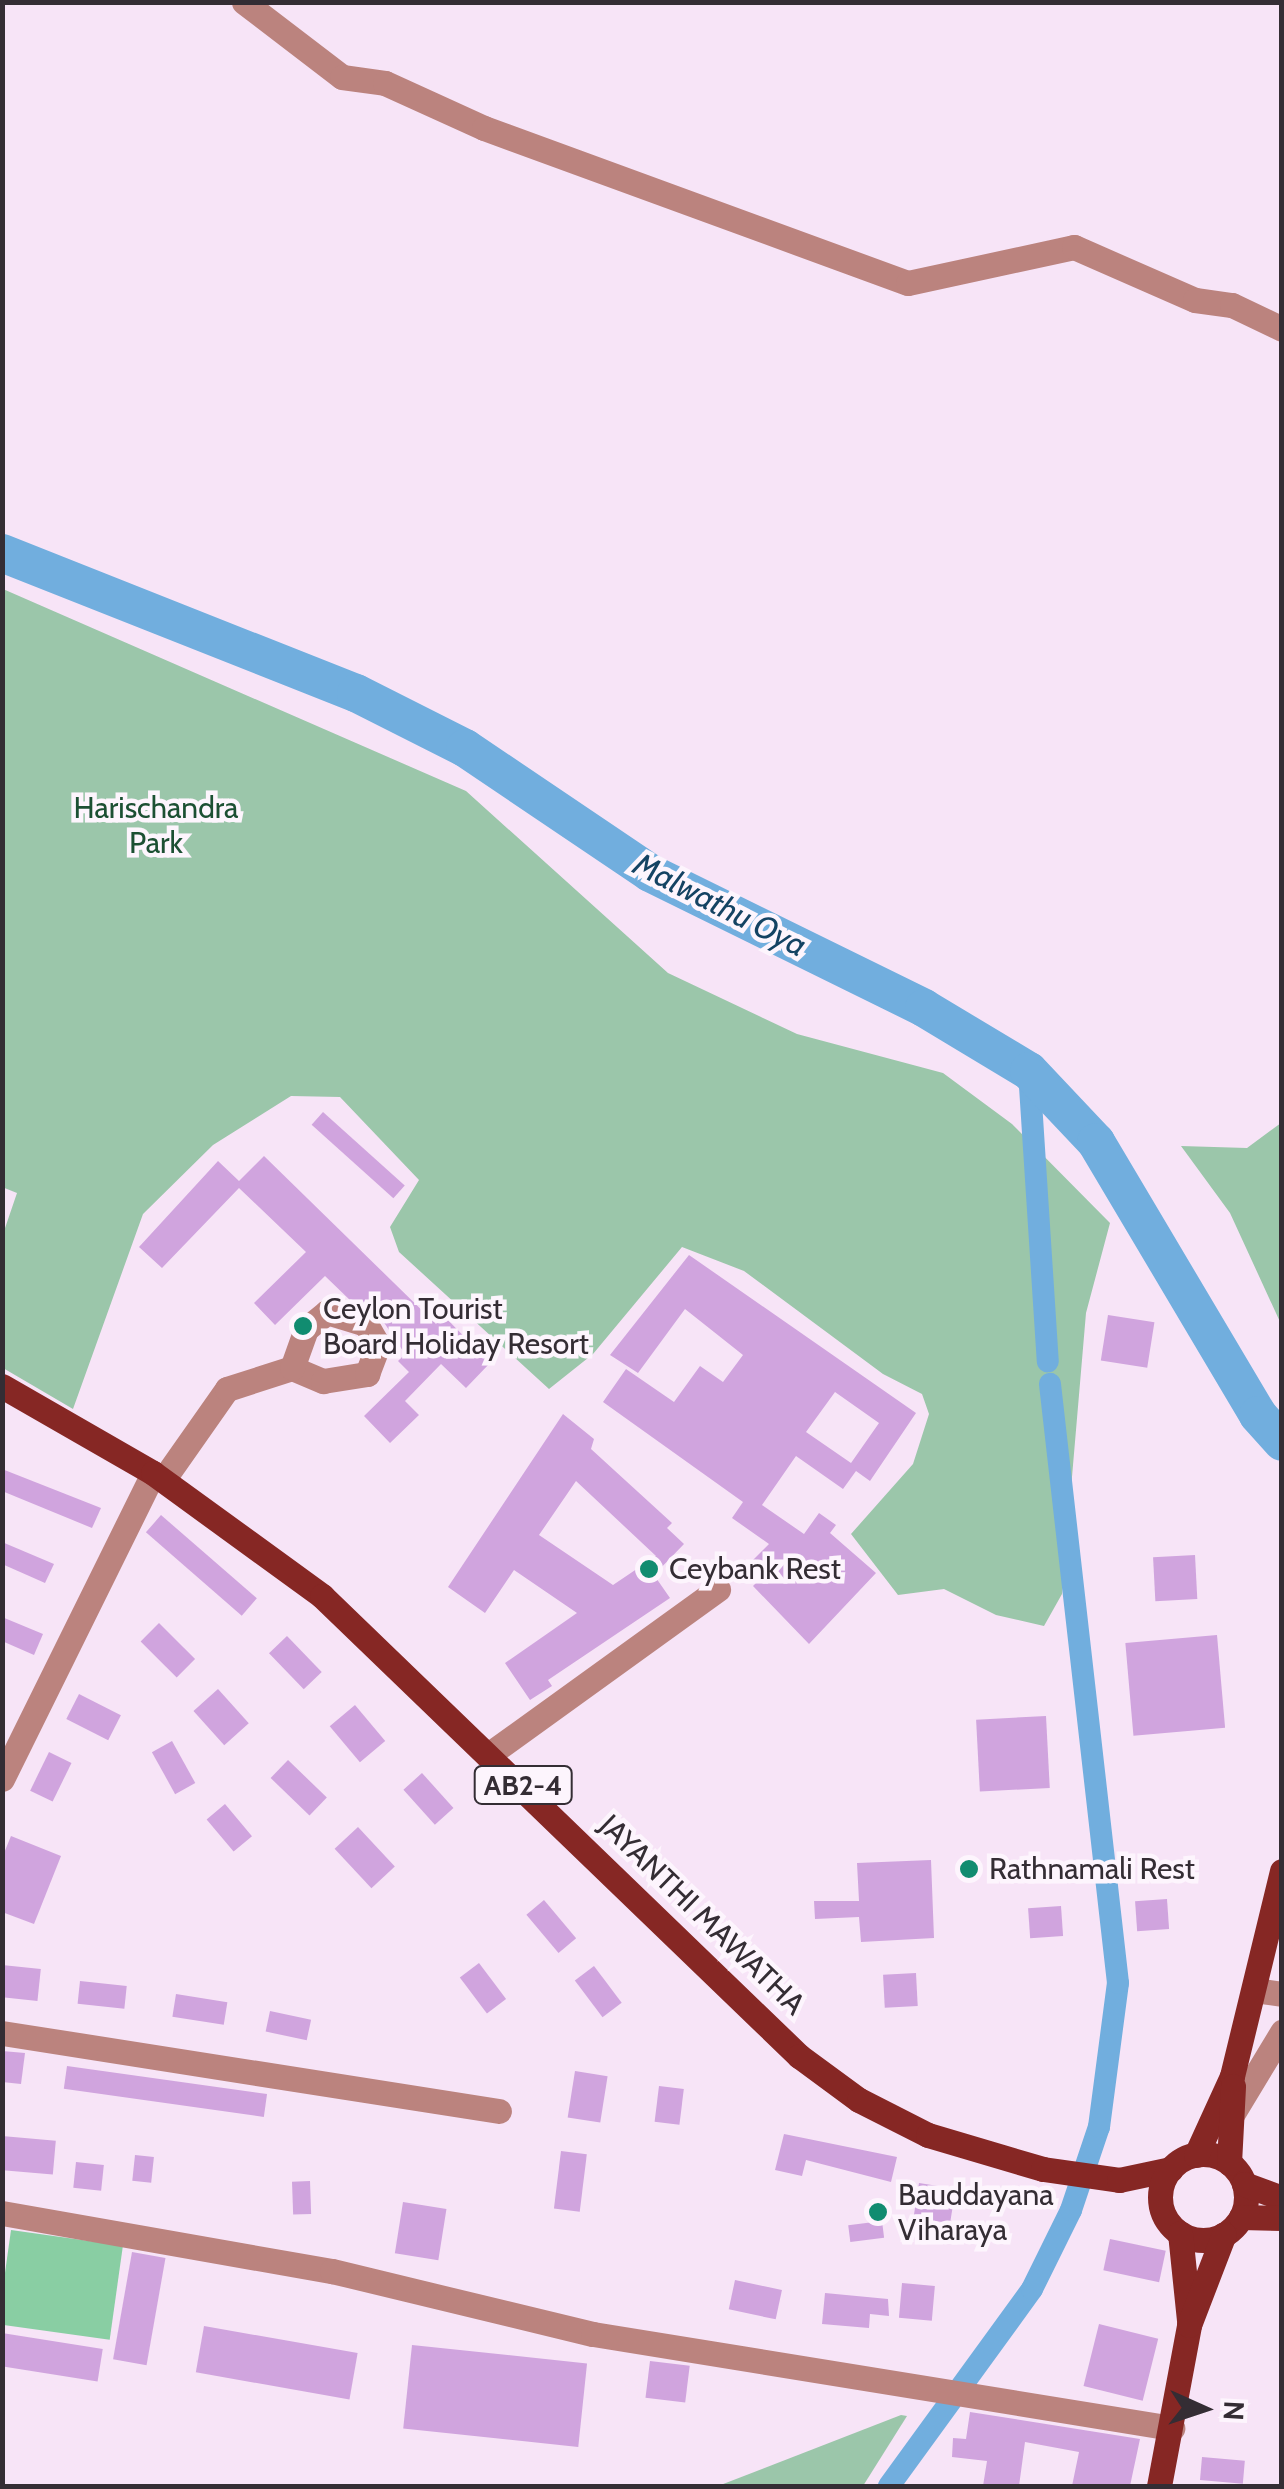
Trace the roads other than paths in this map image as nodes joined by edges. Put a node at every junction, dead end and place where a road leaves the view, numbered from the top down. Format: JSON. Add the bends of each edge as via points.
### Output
{"nodes":[{"id":1,"x":244,"y":2,"type":"edge"},
{"id":2,"x":1282,"y":328,"type":"edge"},
{"id":3,"x":292,"y":1368,"type":"dead end"},
{"id":4,"x":2,"y":1386,"type":"edge"},
{"id":5,"x":158,"y":1476,"type":"junction"},
{"id":6,"x":718,"y":1589,"type":"dead end"},
{"id":7,"x":491,"y":1753,"type":"junction"},
{"id":8,"x":2,"y":1779,"type":"edge"},
{"id":9,"x":1282,"y":1872,"type":"edge"},
{"id":10,"x":1254,"y":1990,"type":"junction"},
{"id":11,"x":1282,"y":1994,"type":"edge"},
{"id":12,"x":1282,"y":2032,"type":"edge"},
{"id":13,"x":2,"y":2033,"type":"edge"},
{"id":14,"x":1232,"y":2076,"type":"junction"},
{"id":15,"x":499,"y":2111,"type":"dead end"},
{"id":16,"x":1233,"y":2113,"type":"junction"},
{"id":17,"x":1196,"y":2154,"type":"junction"},
{"id":18,"x":1171,"y":2169,"type":"junction"},
{"id":19,"x":1237,"y":2173,"type":"junction"},
{"id":20,"x":1120,"y":2180,"type":"junction"},
{"id":21,"x":1282,"y":2198,"type":"edge"},
{"id":22,"x":1163,"y":2212,"type":"junction"},
{"id":23,"x":2,"y":2213,"type":"edge"},
{"id":24,"x":1282,"y":2218,"type":"edge"},
{"id":25,"x":1232,"y":2226,"type":"junction"},
{"id":26,"x":1180,"y":2234,"type":"junction"},
{"id":27,"x":1189,"y":2325,"type":"junction"},
{"id":28,"x":1172,"y":2428,"type":"junction"},
{"id":29,"x":1159,"y":2486,"type":"edge"}],
"edges":[{"from":1,"to":2,"type":"street","via":[[342,77],[385,84],[484,128],[908,283],[1074,247],[1195,300],[1232,305]]},
{"from":3,"to":5,"type":"street","via":[[227,1388]]},
{"from":4,"to":5,"type":"main road","name":"JAYANTHI MAWATHA","number":"AB2-4"},
{"from":5,"to":7,"type":"main road","name":"JAYANTHI MAWATHA","number":"AB2-4","via":[[322,1596]]},
{"from":5,"to":8,"type":"street"},
{"from":6,"to":7,"type":"street"},
{"from":7,"to":20,"type":"main road","name":"JAYANTHI MAWATHA","number":"AB2-4","via":[[832,2082],[928,2136],[1043,2169]]},
{"from":9,"to":10,"type":"main road"},
{"from":10,"to":11,"type":"street"},
{"from":10,"to":14,"type":"main road"},
{"from":12,"to":16,"type":"street"},
{"from":13,"to":15,"type":"street"},
{"from":14,"to":16,"type":"main road"},
{"from":14,"to":17,"type":"main road"},
{"from":16,"to":19,"type":"main road"},
{"from":17,"to":18,"type":"main road"},
{"from":17,"to":19,"type":"main road"},
{"from":18,"to":20,"type":"main road","name":"JAYANTHI MAWATHA","number":"AB2-4"},
{"from":18,"to":22,"type":"main road","via":[[1161,2189]]},
{"from":19,"to":21,"type":"main road"},
{"from":19,"to":25,"type":"main road"},
{"from":20,"to":22,"type":"main road","name":"JAYANTHI MAWATHA","number":"AB2-4"},
{"from":22,"to":26,"type":"main road"},
{"from":23,"to":28,"type":"street","via":[[332,2272],[594,2334]]},
{"from":24,"to":25,"type":"main road"},
{"from":25,"to":26,"type":"main road","via":[[1202,2240]]},
{"from":25,"to":27,"type":"main road"},
{"from":26,"to":27,"type":"main road"},
{"from":27,"to":28,"type":"main road"},
{"from":28,"to":29,"type":"main road"}]}
